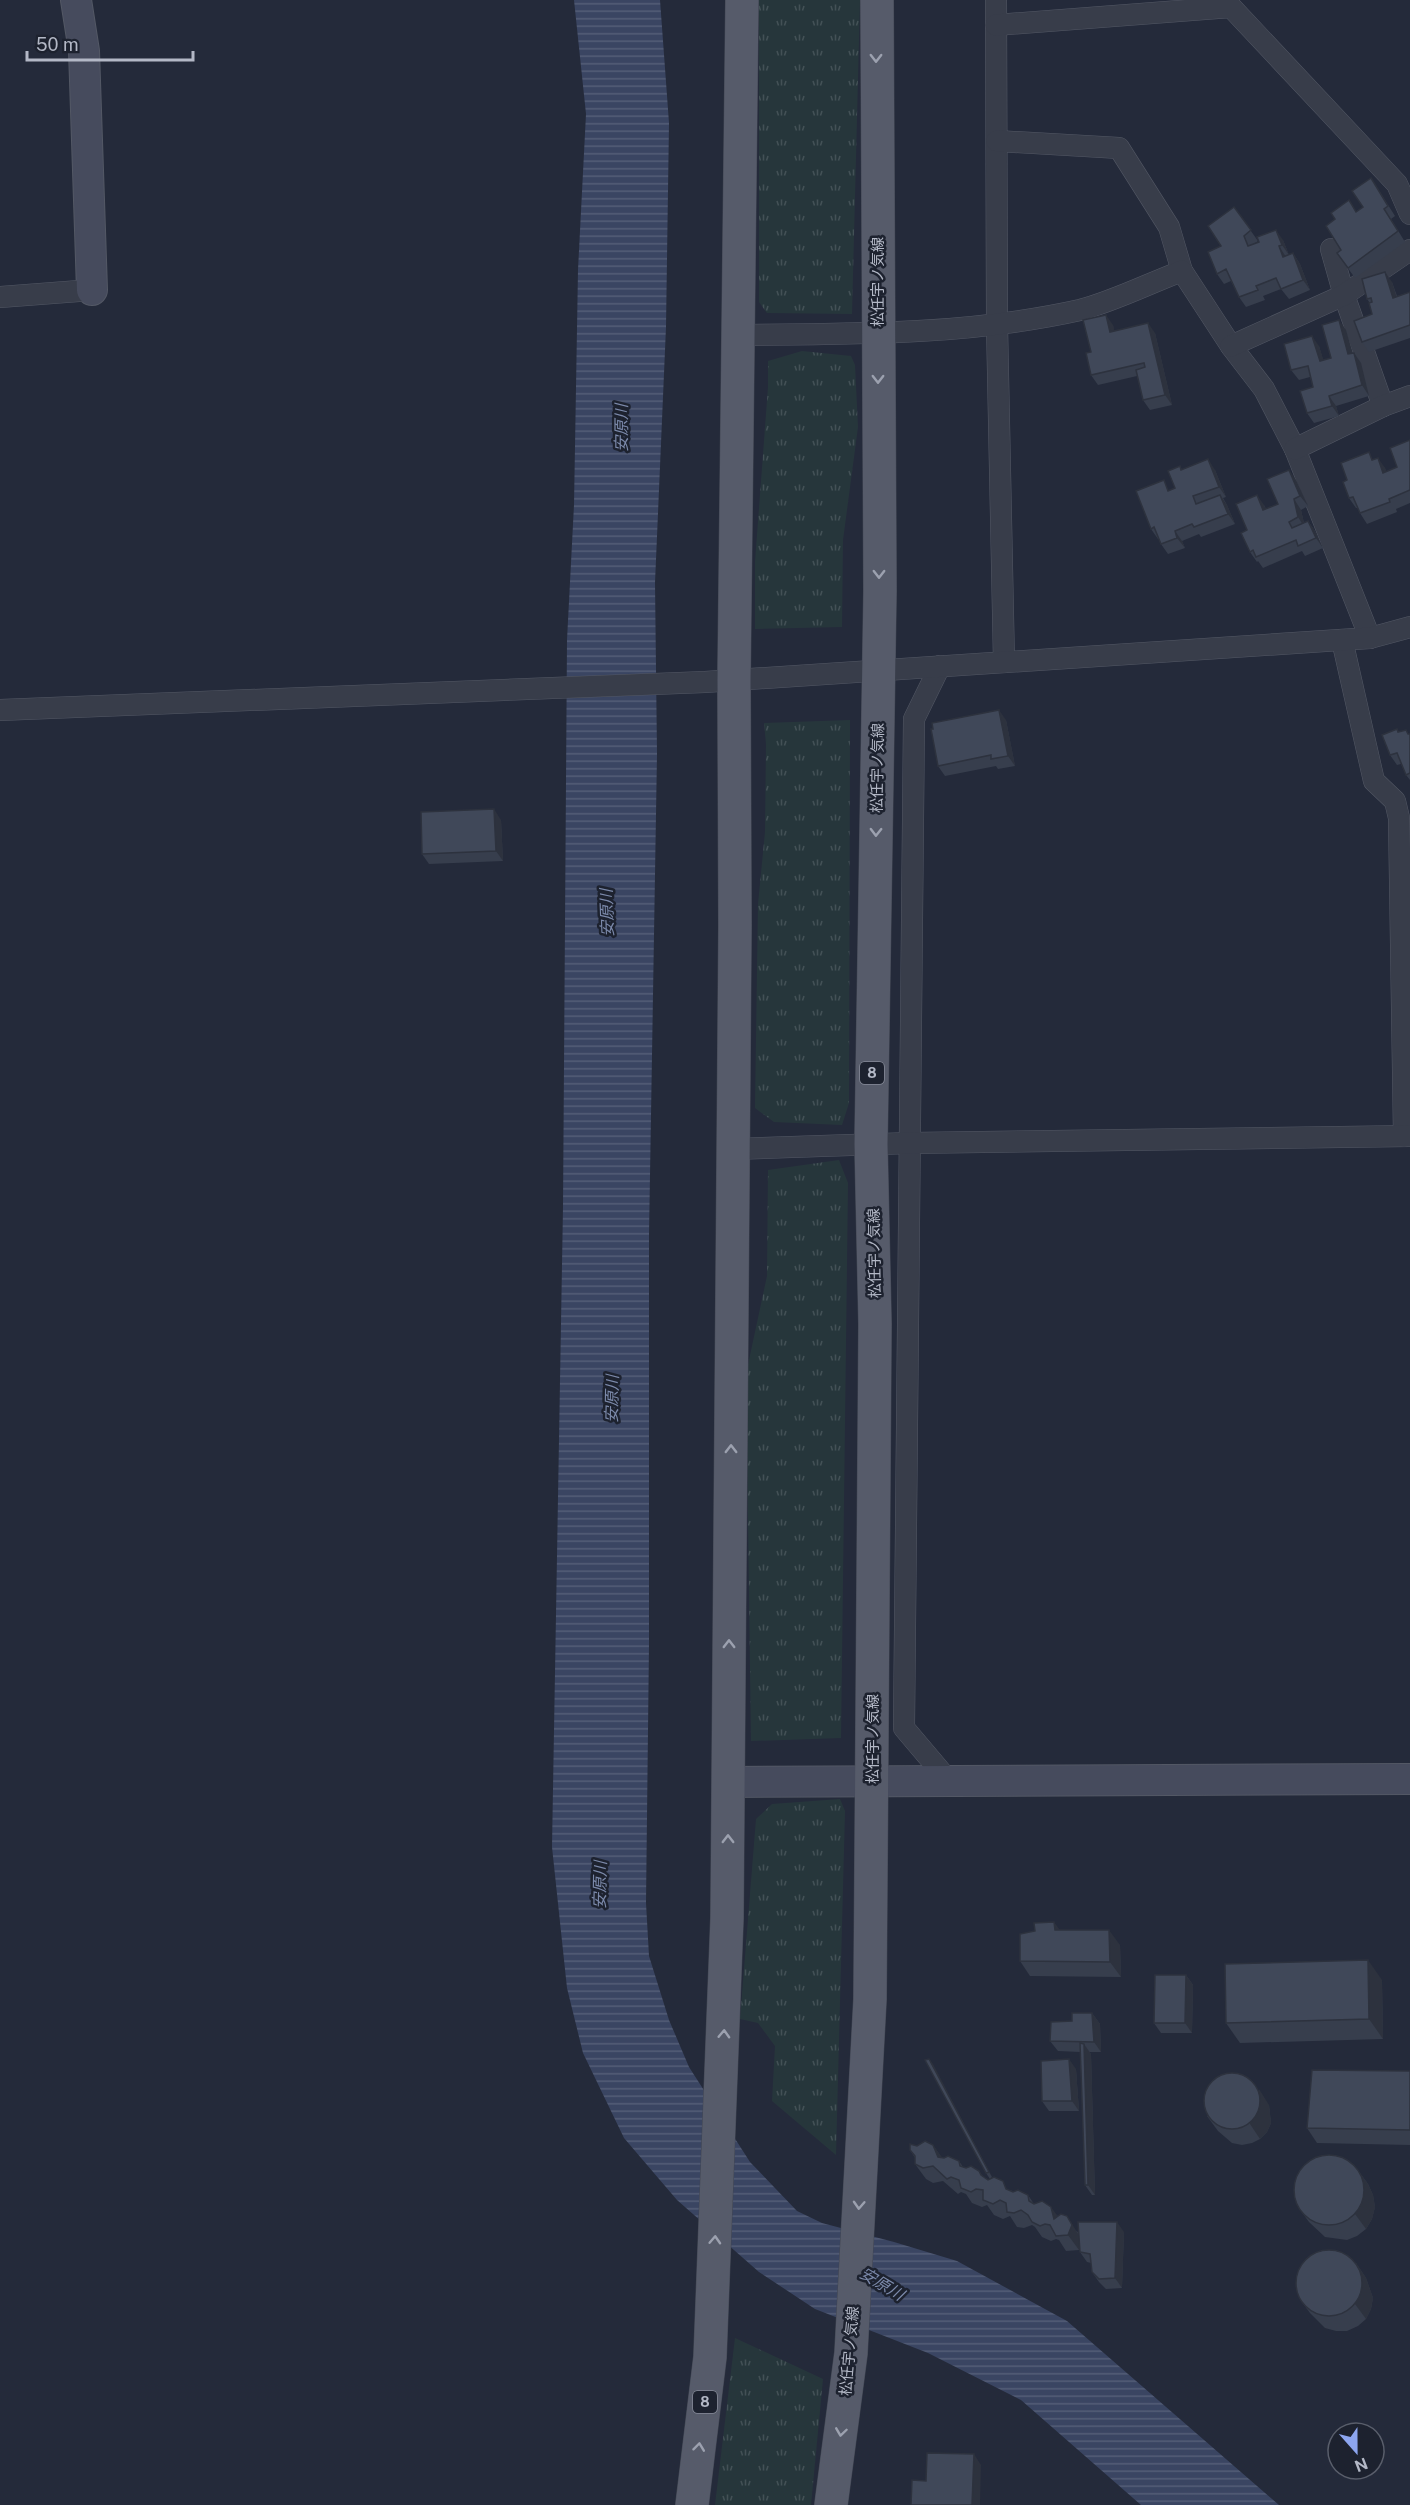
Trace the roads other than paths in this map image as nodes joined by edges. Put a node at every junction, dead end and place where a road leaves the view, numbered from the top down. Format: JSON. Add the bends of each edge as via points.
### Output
{"nodes":[{"id":1,"x":76,"y":0,"type":"edge"},
{"id":2,"x":742,"y":0,"type":"edge"},
{"id":3,"x":877,"y":0,"type":"edge"},
{"id":4,"x":996,"y":0,"type":"edge"},
{"id":5,"x":996,"y":25,"type":"junction"},
{"id":6,"x":997,"y":141,"type":"junction"},
{"id":7,"x":1410,"y":214,"type":"edge"},
{"id":8,"x":1331,"y":249,"type":"edge"},
{"id":9,"x":1410,"y":250,"type":"edge"},
{"id":10,"x":1182,"y":271,"type":"junction"},
{"id":11,"x":92,"y":290,"type":"joint"},
{"id":12,"x":1344,"y":295,"type":"junction"},
{"id":13,"x":0,"y":297,"type":"edge"},
{"id":14,"x":998,"y":325,"type":"junction"},
{"id":15,"x":878,"y":334,"type":"junction"},
{"id":16,"x":739,"y":335,"type":"junction"},
{"id":17,"x":1231,"y":346,"type":"junction"},
{"id":18,"x":1401,"y":404,"type":"edge"},
{"id":19,"x":1295,"y":449,"type":"junction"},
{"id":20,"x":1410,"y":627,"type":"edge"},
{"id":21,"x":1370,"y":638,"type":"junction"},
{"id":22,"x":1342,"y":640,"type":"junction"},
{"id":23,"x":1004,"y":662,"type":"junction"},
{"id":24,"x":940,"y":666,"type":"junction"},
{"id":25,"x":879,"y":670,"type":"junction"},
{"id":26,"x":720,"y":681,"type":"junction"},
{"id":27,"x":0,"y":710,"type":"edge"},
{"id":28,"x":1407,"y":1136,"type":"edge"},
{"id":29,"x":910,"y":1143,"type":"junction"},
{"id":30,"x":871,"y":1144,"type":"junction"},
{"id":31,"x":733,"y":1149,"type":"junction"},
{"id":32,"x":948,"y":1779,"type":"junction"},
{"id":33,"x":1410,"y":1779,"type":"edge"},
{"id":34,"x":872,"y":1780,"type":"junction"},
{"id":35,"x":728,"y":1782,"type":"junction"},
{"id":36,"x":692,"y":2505,"type":"edge"},
{"id":37,"x":831,"y":2505,"type":"edge"}],
"edges":[{"from":1,"to":11,"type":"street","via":[[84,51]]},
{"from":2,"to":16,"type":"main road","number":"8"},
{"from":3,"to":15,"type":"main road","name":"松任宇ノ気線","number":"8","one_way":true},
{"from":4,"to":5,"type":"street"},
{"from":5,"to":6,"type":"street"},
{"from":5,"to":7,"type":"street","via":[[1231,7],[1397,184]]},
{"from":6,"to":10,"type":"street","via":[[1119,148],[1169,227]]},
{"from":6,"to":14,"type":"street"},
{"from":8,"to":12,"type":"street"},
{"from":9,"to":12,"type":"street"},
{"from":10,"to":14,"type":"street","via":[[1082,309]]},
{"from":10,"to":17,"type":"street"},
{"from":11,"to":13,"type":"street"},
{"from":12,"to":17,"type":"street"},
{"from":12,"to":18,"type":"street"},
{"from":14,"to":15,"type":"street"},
{"from":14,"to":23,"type":"street"},
{"from":15,"to":16,"type":"street"},
{"from":15,"to":25,"type":"main road","name":"松任宇ノ気線","number":"8","one_way":true},
{"from":16,"to":26,"type":"main road","number":"8"},
{"from":17,"to":19,"type":"street","via":[[1264,389]]},
{"from":18,"to":19,"type":"street"},
{"from":19,"to":21,"type":"street"},
{"from":20,"to":21,"type":"street"},
{"from":21,"to":22,"type":"street"},
{"from":22,"to":23,"type":"street"},
{"from":22,"to":28,"type":"street","via":[[1374,781],[1395,801],[1399,818]]},
{"from":23,"to":24,"type":"street"},
{"from":24,"to":25,"type":"street"},
{"from":24,"to":29,"type":"street","via":[[914,719]]},
{"from":25,"to":26,"type":"street"},
{"from":25,"to":30,"type":"main road","name":"松任宇ノ気線","number":"8","one_way":true},
{"from":26,"to":27,"type":"street"},
{"from":26,"to":31,"type":"main road","number":"8","via":[[735,925]]},
{"from":28,"to":29,"type":"street"},
{"from":29,"to":30,"type":"street"},
{"from":29,"to":32,"type":"street","via":[[904,1728]]},
{"from":30,"to":31,"type":"street"},
{"from":30,"to":34,"type":"main road","name":"松任宇ノ気線","number":"8","via":[[875,1324]]},
{"from":35,"to":31,"type":"main road","number":"8","one_way":true},
{"from":32,"to":33,"type":"street"},
{"from":32,"to":34,"type":"street"},
{"from":34,"to":35,"type":"street"},
{"from":34,"to":37,"type":"main road","name":"松任宇ノ気線","number":"8","one_way":true,"via":[[870,1999],[851,2353]]},
{"from":36,"to":35,"type":"main road","number":"8","one_way":true,"via":[[710,2357],[722,2092]]}]}
